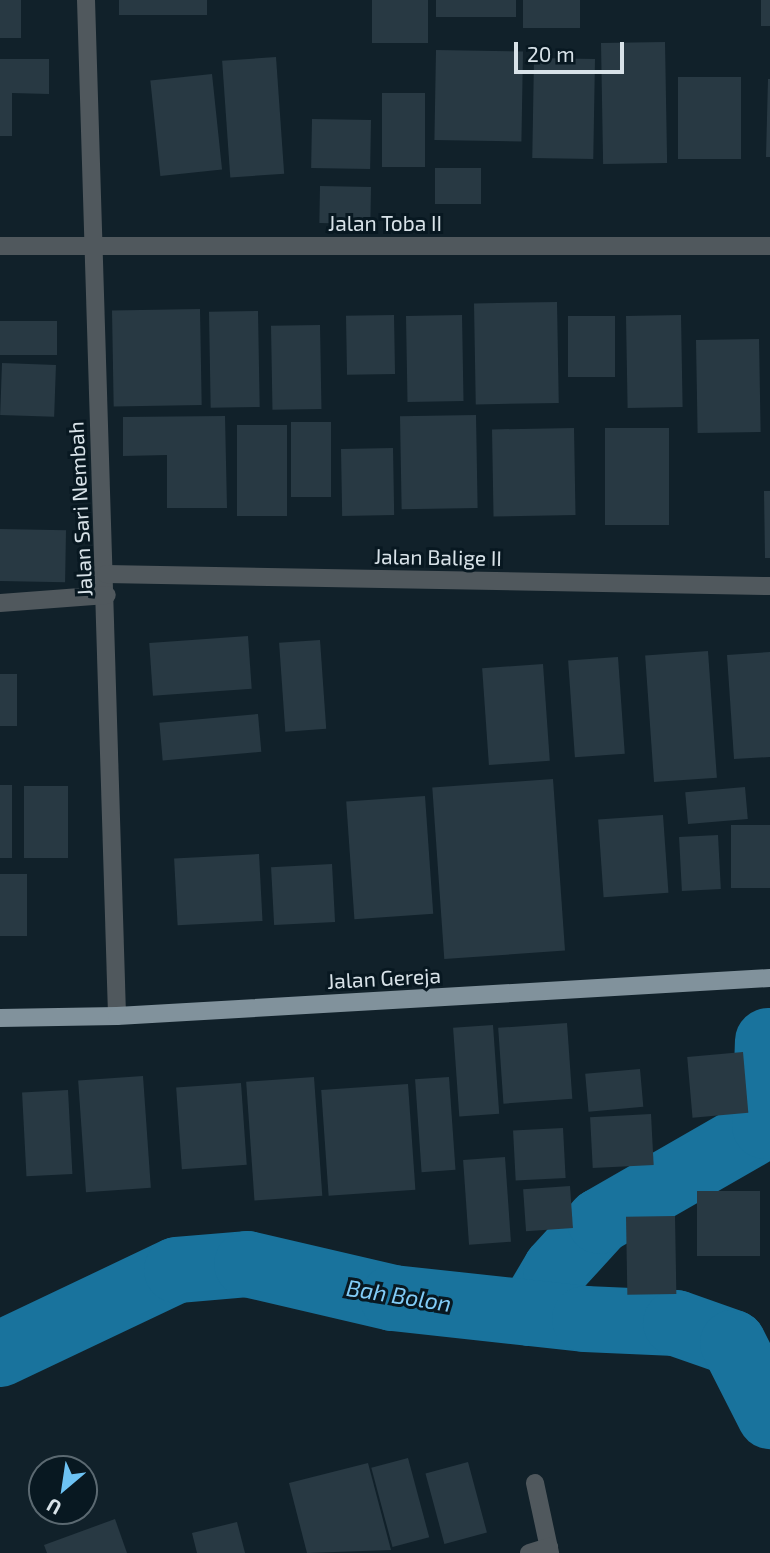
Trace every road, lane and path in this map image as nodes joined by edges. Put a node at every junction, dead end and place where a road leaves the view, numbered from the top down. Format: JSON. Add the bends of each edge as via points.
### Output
{"nodes":[{"id":1,"x":86,"y":0,"type":"edge"},
{"id":2,"x":0,"y":246,"type":"edge"},
{"id":3,"x":90,"y":246,"type":"junction"},
{"id":4,"x":770,"y":246,"type":"edge"},
{"id":5,"x":106,"y":574,"type":"junction"},
{"id":6,"x":770,"y":586,"type":"edge"},
{"id":7,"x":107,"y":595,"type":"junction"},
{"id":8,"x":0,"y":603,"type":"edge"},
{"id":9,"x":770,"y":978,"type":"edge"},
{"id":10,"x":117,"y":1016,"type":"junction"},
{"id":11,"x":0,"y":1018,"type":"edge"},
{"id":12,"x":536,"y":1483,"type":"dead end"},
{"id":13,"x":549,"y":1550,"type":"edge"},
{"id":14,"x":529,"y":1553,"type":"edge"}],
"edges":[{"from":1,"to":3,"type":"street","name":"Jalan Sari Nembah"},
{"from":2,"to":3,"type":"street","name":"Jalan Toba II"},
{"from":3,"to":4,"type":"street","name":"Jalan Toba II"},
{"from":3,"to":5,"type":"street","name":"Jalan Sari Nembah"},
{"from":5,"to":6,"type":"street","name":"Jalan Balige II"},
{"from":5,"to":7,"type":"street","name":"Jalan Sari Nembah"},
{"from":7,"to":8,"type":"street"},
{"from":7,"to":10,"type":"street","name":"Jalan Sari Nembah"},
{"from":9,"to":10,"type":"main road","name":"Jalan Gereja"},
{"from":10,"to":11,"type":"main road","name":"Jalan Gereja"},
{"from":12,"to":13,"type":"street"},
{"from":13,"to":14,"type":"street"}]}
